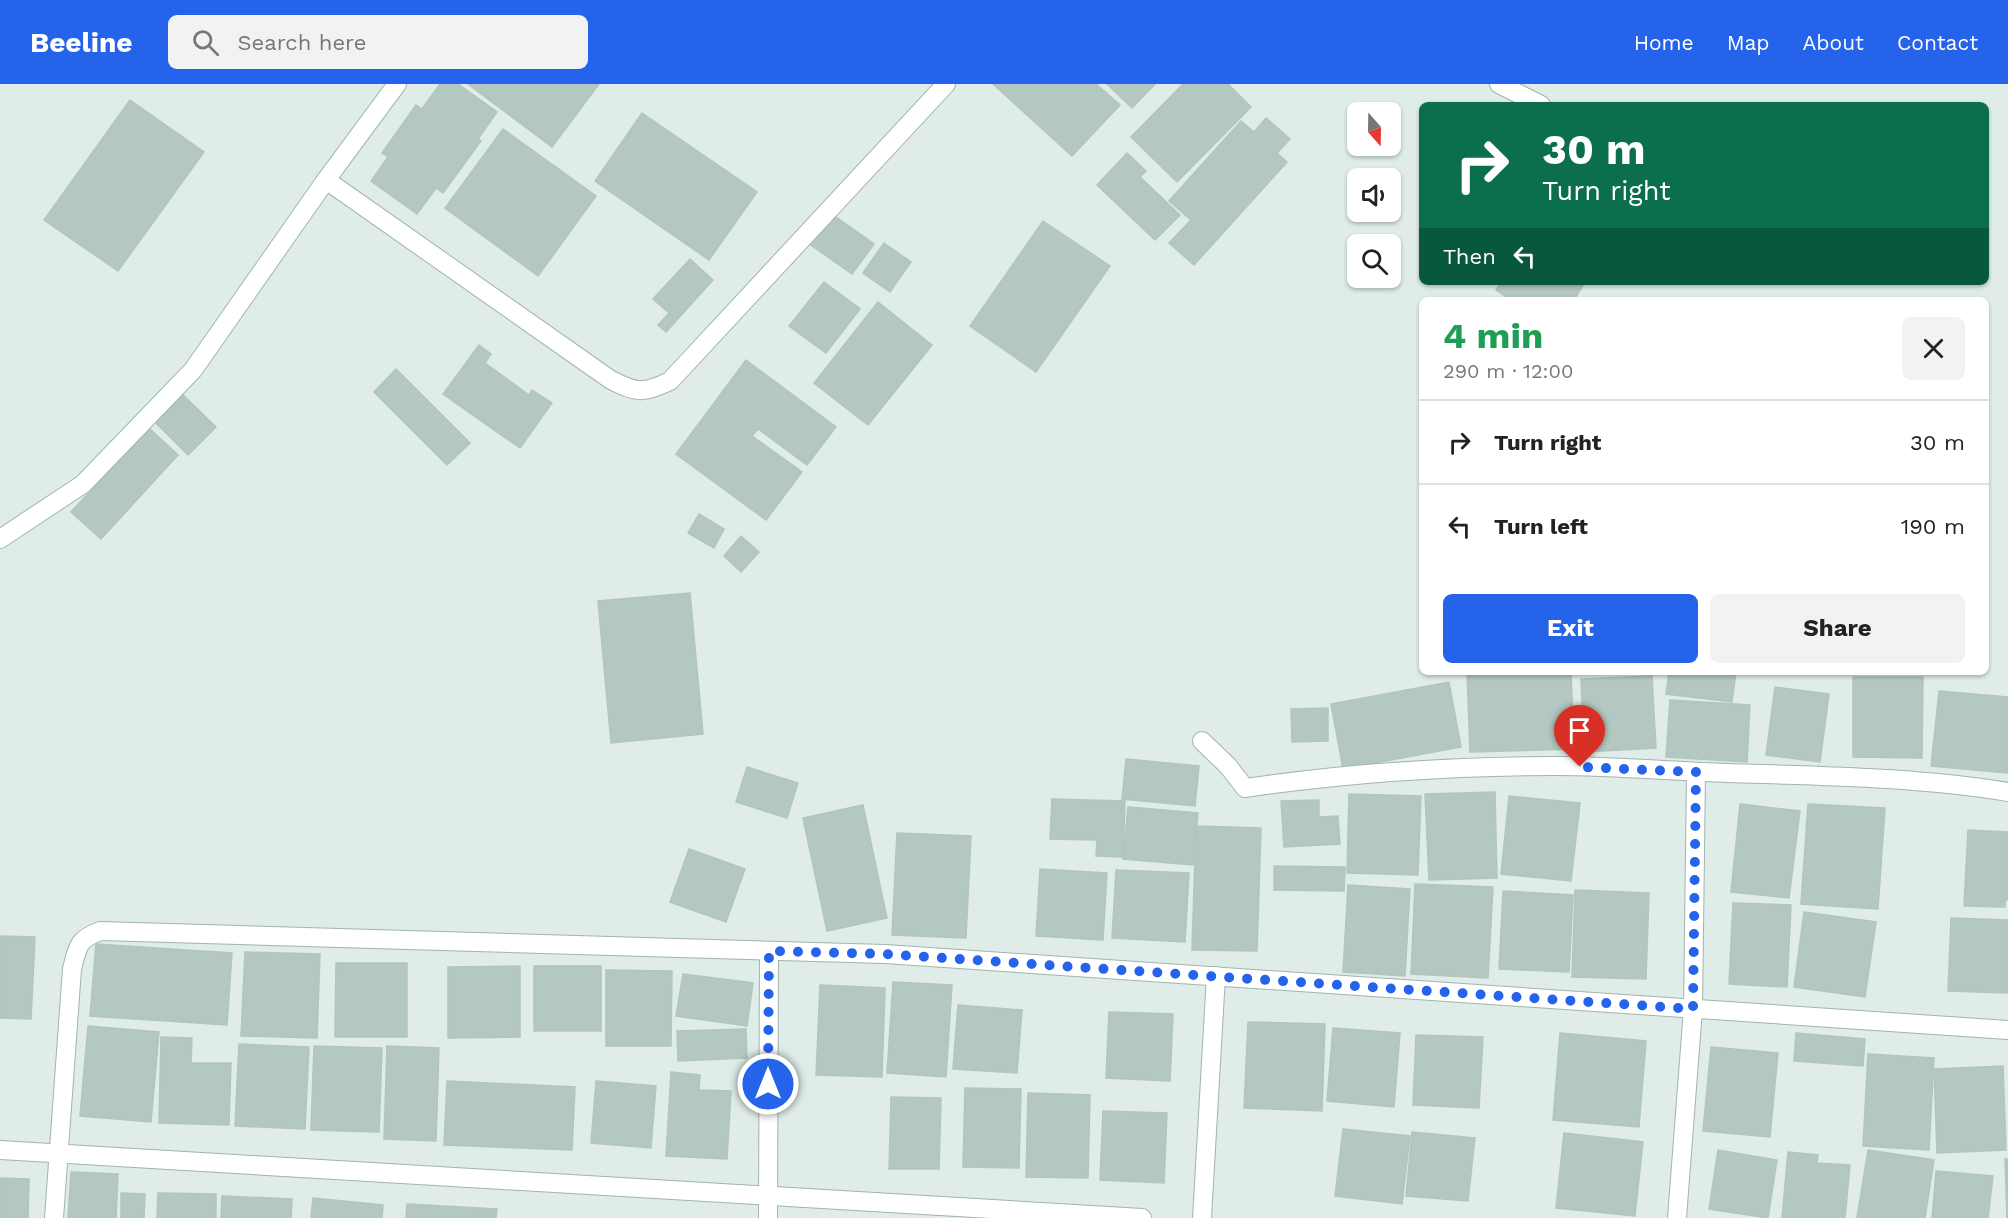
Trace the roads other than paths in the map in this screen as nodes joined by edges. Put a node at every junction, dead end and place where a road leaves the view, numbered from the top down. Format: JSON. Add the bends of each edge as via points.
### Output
{"nodes":[{"id":1,"x":397,"y":84,"type":"edge"},
{"id":2,"x":946,"y":84,"type":"edge"},
{"id":3,"x":1499,"y":84,"type":"edge"},
{"id":4,"x":1535,"y":102,"type":"edge"},
{"id":5,"x":326,"y":180,"type":"junction"},
{"id":6,"x":0,"y":539,"type":"edge"},
{"id":7,"x":1202,"y":741,"type":"dead end"},
{"id":8,"x":1696,"y":772,"type":"junction"},
{"id":9,"x":2008,"y":792,"type":"edge"},
{"id":10,"x":769,"y":951,"type":"junction"},
{"id":11,"x":1216,"y":976,"type":"junction"},
{"id":12,"x":1693,"y":1009,"type":"junction"},
{"id":13,"x":2008,"y":1030,"type":"edge"},
{"id":14,"x":0,"y":1150,"type":"edge"},
{"id":15,"x":60,"y":1153,"type":"junction"},
{"id":16,"x":768,"y":1195,"type":"junction"},
{"id":17,"x":54,"y":1218,"type":"edge"},
{"id":18,"x":768,"y":1218,"type":"edge"},
{"id":19,"x":1142,"y":1218,"type":"edge"},
{"id":20,"x":1202,"y":1218,"type":"edge"},
{"id":21,"x":1677,"y":1218,"type":"edge"}],
"edges":[{"from":1,"to":5,"type":"street"},
{"from":2,"to":5,"type":"street","via":[[670,381],[652,390],[632,390],[612,380]]},
{"from":3,"to":4,"type":"street"},
{"from":5,"to":6,"type":"street","via":[[193,370],[83,483]]},
{"from":7,"to":8,"type":"street","via":[[1245,788],[1413,771],[1556,766]]},
{"from":8,"to":9,"type":"street","via":[[1835,776]]},
{"from":8,"to":12,"type":"street"},
{"from":10,"to":11,"type":"street","via":[[885,954]]},
{"from":10,"to":15,"type":"street","via":[[100,931],[85,937],[77,948],[72,969]]},
{"from":10,"to":16,"type":"street"},
{"from":11,"to":12,"type":"street"},
{"from":11,"to":20,"type":"street"},
{"from":12,"to":13,"type":"street"},
{"from":12,"to":21,"type":"street"},
{"from":14,"to":15,"type":"street"},
{"from":15,"to":16,"type":"street"},
{"from":15,"to":17,"type":"street"},
{"from":16,"to":18,"type":"street"},
{"from":16,"to":19,"type":"street"}]}
